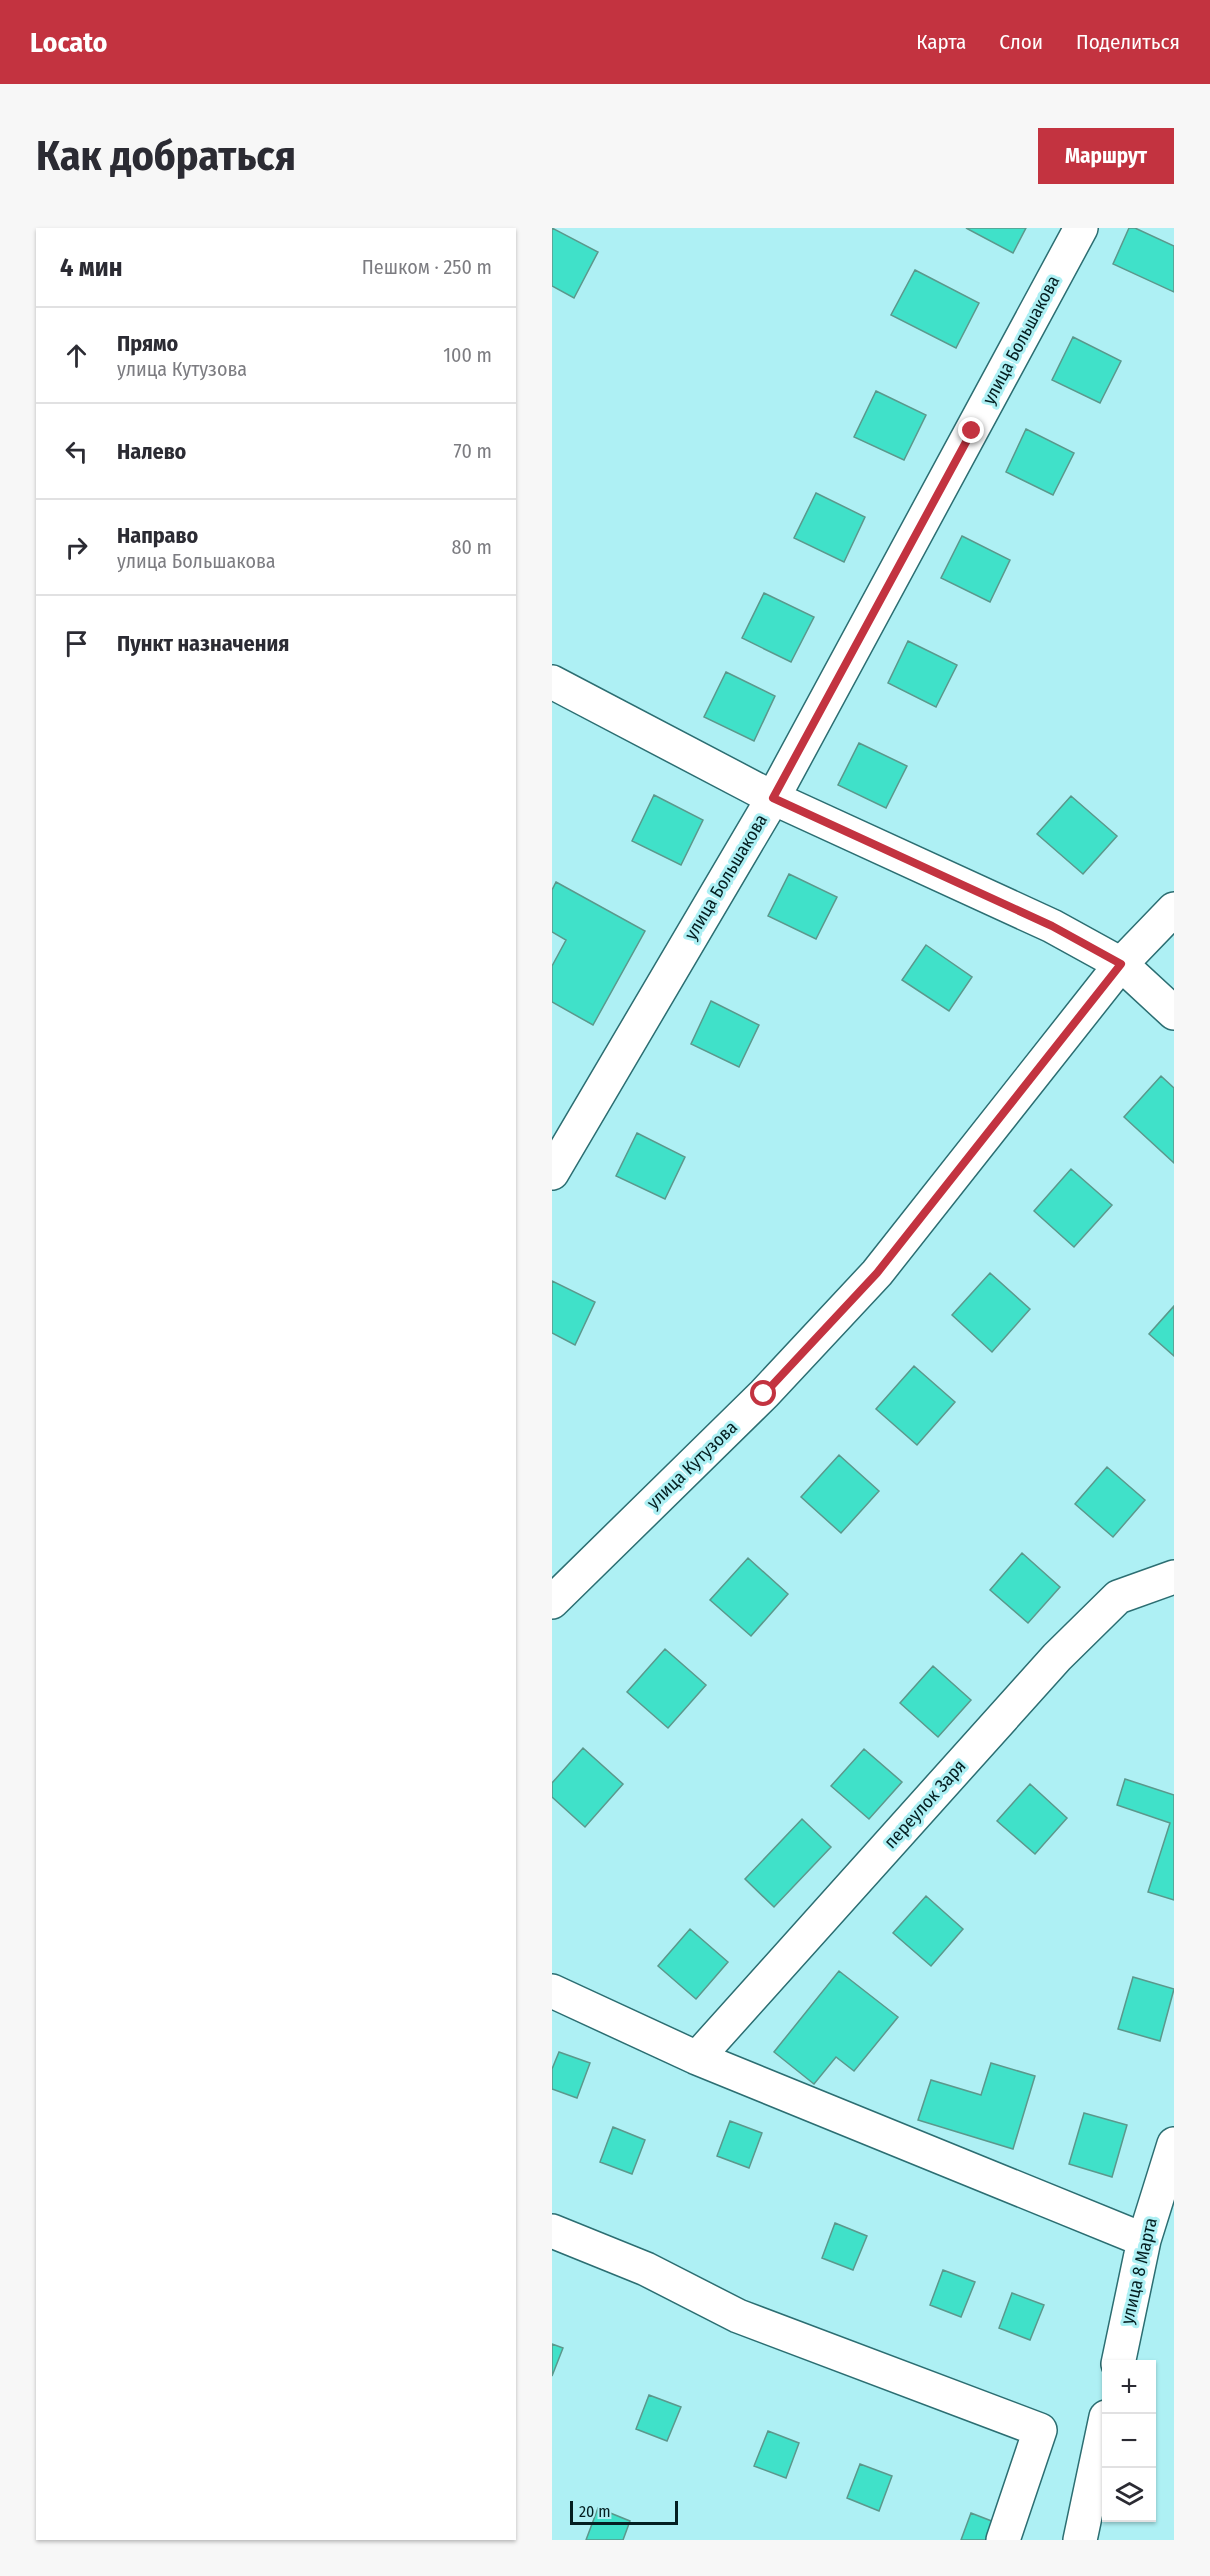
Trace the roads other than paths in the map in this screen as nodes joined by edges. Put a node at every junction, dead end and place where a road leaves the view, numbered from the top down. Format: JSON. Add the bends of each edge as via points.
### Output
{"nodes":[{"id":1,"x":1081,"y":228,"type":"edge"},
{"id":2,"x":552,"y":682,"type":"edge"},
{"id":3,"x":773,"y":798,"type":"junction"},
{"id":4,"x":1174,"y":909,"type":"edge"},
{"id":5,"x":1121,"y":964,"type":"junction"},
{"id":6,"x":1174,"y":1013,"type":"edge"},
{"id":7,"x":552,"y":1173,"type":"edge"},
{"id":8,"x":1174,"y":1577,"type":"edge"},
{"id":9,"x":552,"y":1602,"type":"edge"},
{"id":10,"x":552,"y":1991,"type":"edge"},
{"id":11,"x":697,"y":2058,"type":"junction"},
{"id":12,"x":1174,"y":2144,"type":"edge"},
{"id":13,"x":552,"y":2231,"type":"edge"},
{"id":14,"x":1144,"y":2240,"type":"junction"},
{"id":15,"x":1119,"y":2360,"type":"edge"},
{"id":16,"x":1102,"y":2439,"type":"edge"},
{"id":17,"x":1003,"y":2540,"type":"edge"},
{"id":18,"x":1080,"y":2540,"type":"edge"}],
"edges":[{"from":1,"to":3,"type":"street","name":"улица Большакова"},
{"from":2,"to":3,"type":"street"},
{"from":3,"to":5,"type":"street","via":[[1052,926]]},
{"from":3,"to":7,"type":"street","name":"улица Большакова"},
{"from":4,"to":5,"type":"street","name":"улица Кутузова"},
{"from":5,"to":6,"type":"street"},
{"from":5,"to":9,"type":"street","name":"улица Кутузова","via":[[877,1273],[764,1394]]},
{"from":8,"to":11,"type":"street","name":"переулок Заря","via":[[1118,1598],[1057,1657]]},
{"from":10,"to":11,"type":"street"},
{"from":11,"to":14,"type":"street"},
{"from":12,"to":14,"type":"street","name":"улица 8 Марта"},
{"from":13,"to":17,"type":"street","via":[[646,2270],[738,2316],[1040,2430]]},
{"from":14,"to":15,"type":"street","name":"улица 8 Марта"},
{"from":16,"to":18,"type":"street"}]}
